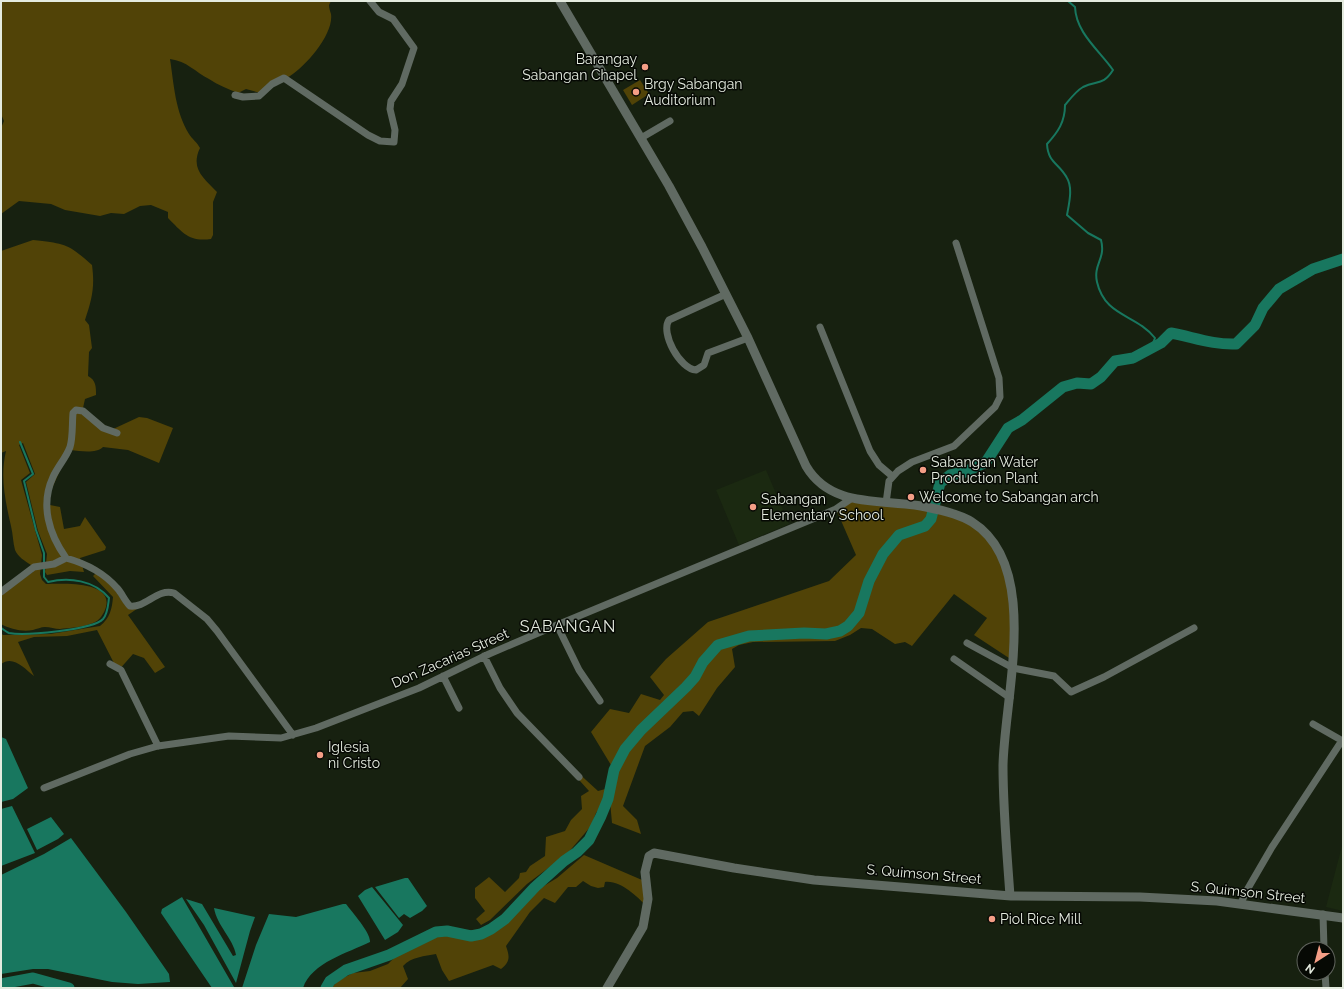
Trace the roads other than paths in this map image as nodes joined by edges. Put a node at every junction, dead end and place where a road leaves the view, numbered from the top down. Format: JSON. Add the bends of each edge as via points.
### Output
{"nodes":[{"id":1,"x":370,"y":1,"type":"edge"},
{"id":2,"x":560,"y":1,"type":"edge"},
{"id":3,"x":235,"y":95,"type":"dead end"},
{"id":4,"x":670,"y":121,"type":"dead end"},
{"id":5,"x":641,"y":138,"type":"junction"},
{"id":6,"x":956,"y":244,"type":"dead end"},
{"id":7,"x":726,"y":294,"type":"junction"},
{"id":8,"x":820,"y":327,"type":"dead end"},
{"id":9,"x":748,"y":338,"type":"junction"},
{"id":10,"x":117,"y":433,"type":"dead end"},
{"id":11,"x":892,"y":476,"type":"junction"},
{"id":12,"x":852,"y":498,"type":"junction"},
{"id":13,"x":886,"y":503,"type":"junction"},
{"id":14,"x":66,"y":558,"type":"junction"},
{"id":15,"x":1,"y":592,"type":"edge"},
{"id":16,"x":557,"y":625,"type":"junction"},
{"id":17,"x":1194,"y":628,"type":"dead end"},
{"id":18,"x":967,"y":643,"type":"dead end"},
{"id":19,"x":484,"y":656,"type":"junction"},
{"id":20,"x":954,"y":659,"type":"dead end"},
{"id":21,"x":110,"y":664,"type":"dead end"},
{"id":22,"x":1013,"y":668,"type":"junction"},
{"id":23,"x":443,"y":676,"type":"junction"},
{"id":24,"x":1010,"y":698,"type":"junction"},
{"id":25,"x":600,"y":701,"type":"dead end"},
{"id":26,"x":458,"y":708,"type":"dead end"},
{"id":27,"x":1313,"y":724,"type":"dead end"},
{"id":28,"x":293,"y":735,"type":"junction"},
{"id":29,"x":158,"y":746,"type":"junction"},
{"id":30,"x":579,"y":777,"type":"dead end"},
{"id":31,"x":44,"y":788,"type":"dead end"},
{"id":32,"x":1010,"y":896,"type":"junction"},
{"id":33,"x":1241,"y":903,"type":"junction"},
{"id":34,"x":1323,"y":914,"type":"junction"},
{"id":35,"x":1343,"y":918,"type":"edge"},
{"id":36,"x":1324,"y":941,"type":"edge"},
{"id":37,"x":607,"y":988,"type":"edge"}],
"edges":[{"from":1,"to":3,"type":"street","via":[[379,12],[393,19],[414,48],[402,84],[391,101],[394,142],[380,141],[368,135],[284,78],[278,79],[259,96]]},
{"from":2,"to":5,"type":"street"},
{"from":4,"to":5,"type":"street"},
{"from":5,"to":7,"type":"street"},
{"from":6,"to":11,"type":"street","via":[[999,378],[1000,397],[995,407],[954,446],[912,462]]},
{"from":7,"to":9,"type":"street"},
{"from":7,"to":9,"type":"street","via":[[669,320],[666,324],[667,333],[676,353],[686,366],[696,370],[704,365],[708,353]]},
{"from":8,"to":11,"type":"street","via":[[870,452],[879,465]]},
{"from":9,"to":12,"type":"street","via":[[810,471],[827,489]]},
{"from":10,"to":14,"type":"street","via":[[103,428],[83,411],[74,411],[70,446],[52,478],[47,502],[49,524]]},
{"from":11,"to":13,"type":"street"},
{"from":12,"to":13,"type":"street"},
{"from":12,"to":16,"type":"street","name":"Don Zacarias Street","via":[[836,509]]},
{"from":13,"to":22,"type":"street","via":[[930,508],[961,516],[974,522],[992,539],[1009,577],[1012,595]]},
{"from":14,"to":15,"type":"street","via":[[54,564],[29,570]]},
{"from":14,"to":28,"type":"street","via":[[107,578],[118,588],[130,606],[168,591],[187,602],[217,632]]},
{"from":16,"to":19,"type":"street","name":"Don Zacarias Street"},
{"from":16,"to":25,"type":"street","via":[[579,670]]},
{"from":17,"to":22,"type":"street","via":[[1072,692],[1067,691],[1062,682],[1054,676]]},
{"from":18,"to":22,"type":"street"},
{"from":19,"to":23,"type":"street","name":"Don Zacarias Street"},
{"from":19,"to":30,"type":"street","via":[[516,713]]},
{"from":20,"to":24,"type":"street"},
{"from":21,"to":29,"type":"street","via":[[121,670]]},
{"from":22,"to":24,"type":"street"},
{"from":23,"to":26,"type":"street"},
{"from":23,"to":28,"type":"street","name":"Don Zacarias Street","via":[[399,696]]},
{"from":24,"to":32,"type":"street","via":[[1003,766]]},
{"from":27,"to":33,"type":"street","via":[[1341,742],[1272,847]]},
{"from":28,"to":29,"type":"street","name":"Don Zacarias Street","via":[[277,738],[229,736]]},
{"from":29,"to":31,"type":"street","name":"Don Zacarias Street","via":[[130,754]]},
{"from":32,"to":33,"type":"street","name":"S. Quimson Street","via":[[1140,897]]},
{"from":32,"to":37,"type":"street","name":"S. Quimson Street","via":[[814,880],[654,853],[649,856],[646,864],[648,899],[643,927]]},
{"from":33,"to":34,"type":"street","name":"S. Quimson Street"},
{"from":34,"to":35,"type":"street","name":"S. Quimson Street"},
{"from":34,"to":36,"type":"street"}]}
